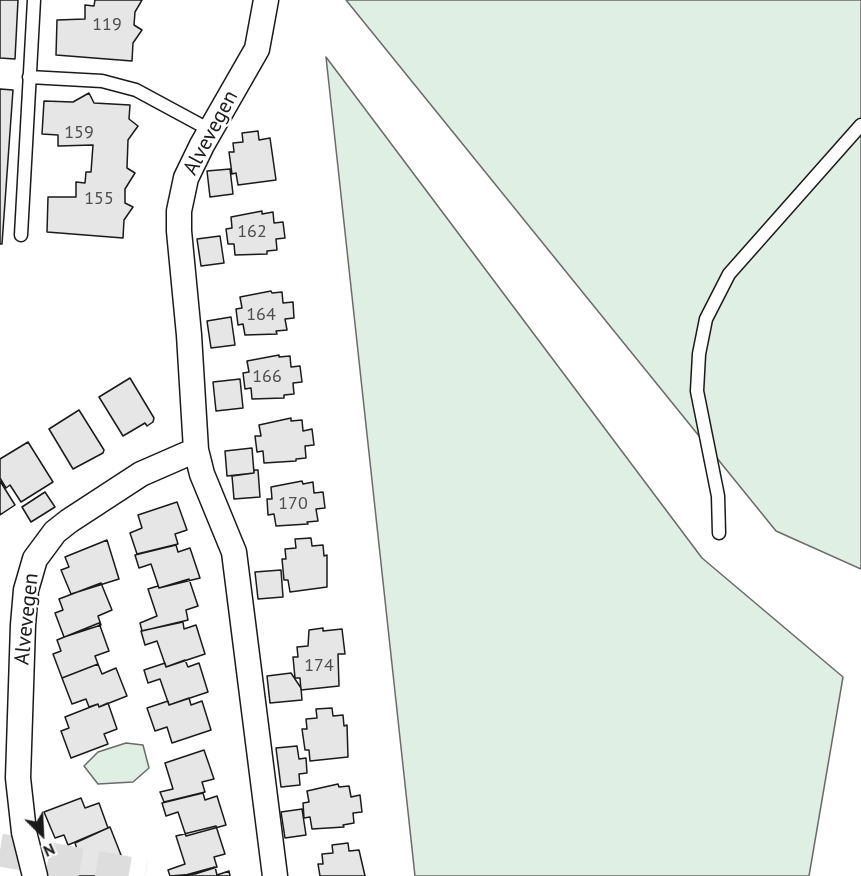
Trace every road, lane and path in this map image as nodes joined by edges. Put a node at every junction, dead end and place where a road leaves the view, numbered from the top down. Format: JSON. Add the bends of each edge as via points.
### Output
{"nodes":[{"id":1,"x":34,"y":0,"type":"edge"},
{"id":2,"x":266,"y":0,"type":"edge"},
{"id":3,"x":29,"y":77,"type":"junction"},
{"id":4,"x":861,"y":125,"type":"edge"},
{"id":5,"x":210,"y":130,"type":"junction"},
{"id":6,"x":21,"y":235,"type":"dead end"},
{"id":7,"x":196,"y":450,"type":"junction"},
{"id":8,"x":719,"y":533,"type":"dead end"},
{"id":9,"x":35,"y":876,"type":"edge"},
{"id":10,"x":275,"y":876,"type":"edge"}],
"edges":[{"from":1,"to":3,"type":"lane"},
{"from":2,"to":5,"type":"street","name":"Alvevegen","via":[[257,49]]},
{"from":3,"to":5,"type":"lane","via":[[102,81],[136,90]]},
{"from":3,"to":6,"type":"lane"},
{"from":4,"to":8,"type":"lane","via":[[729,274],[706,319],[697,391],[718,496]]},
{"from":5,"to":7,"type":"street","name":"Alvevegen","via":[[186,178],[179,211]]},
{"from":7,"to":9,"type":"street","name":"Alvevegen","via":[[141,474],[69,521],[55,532],[35,559],[26,590],[23,625],[18,778],[24,832]]},
{"from":7,"to":10,"type":"street","name":"Alvevegen","via":[[234,552]]}]}
